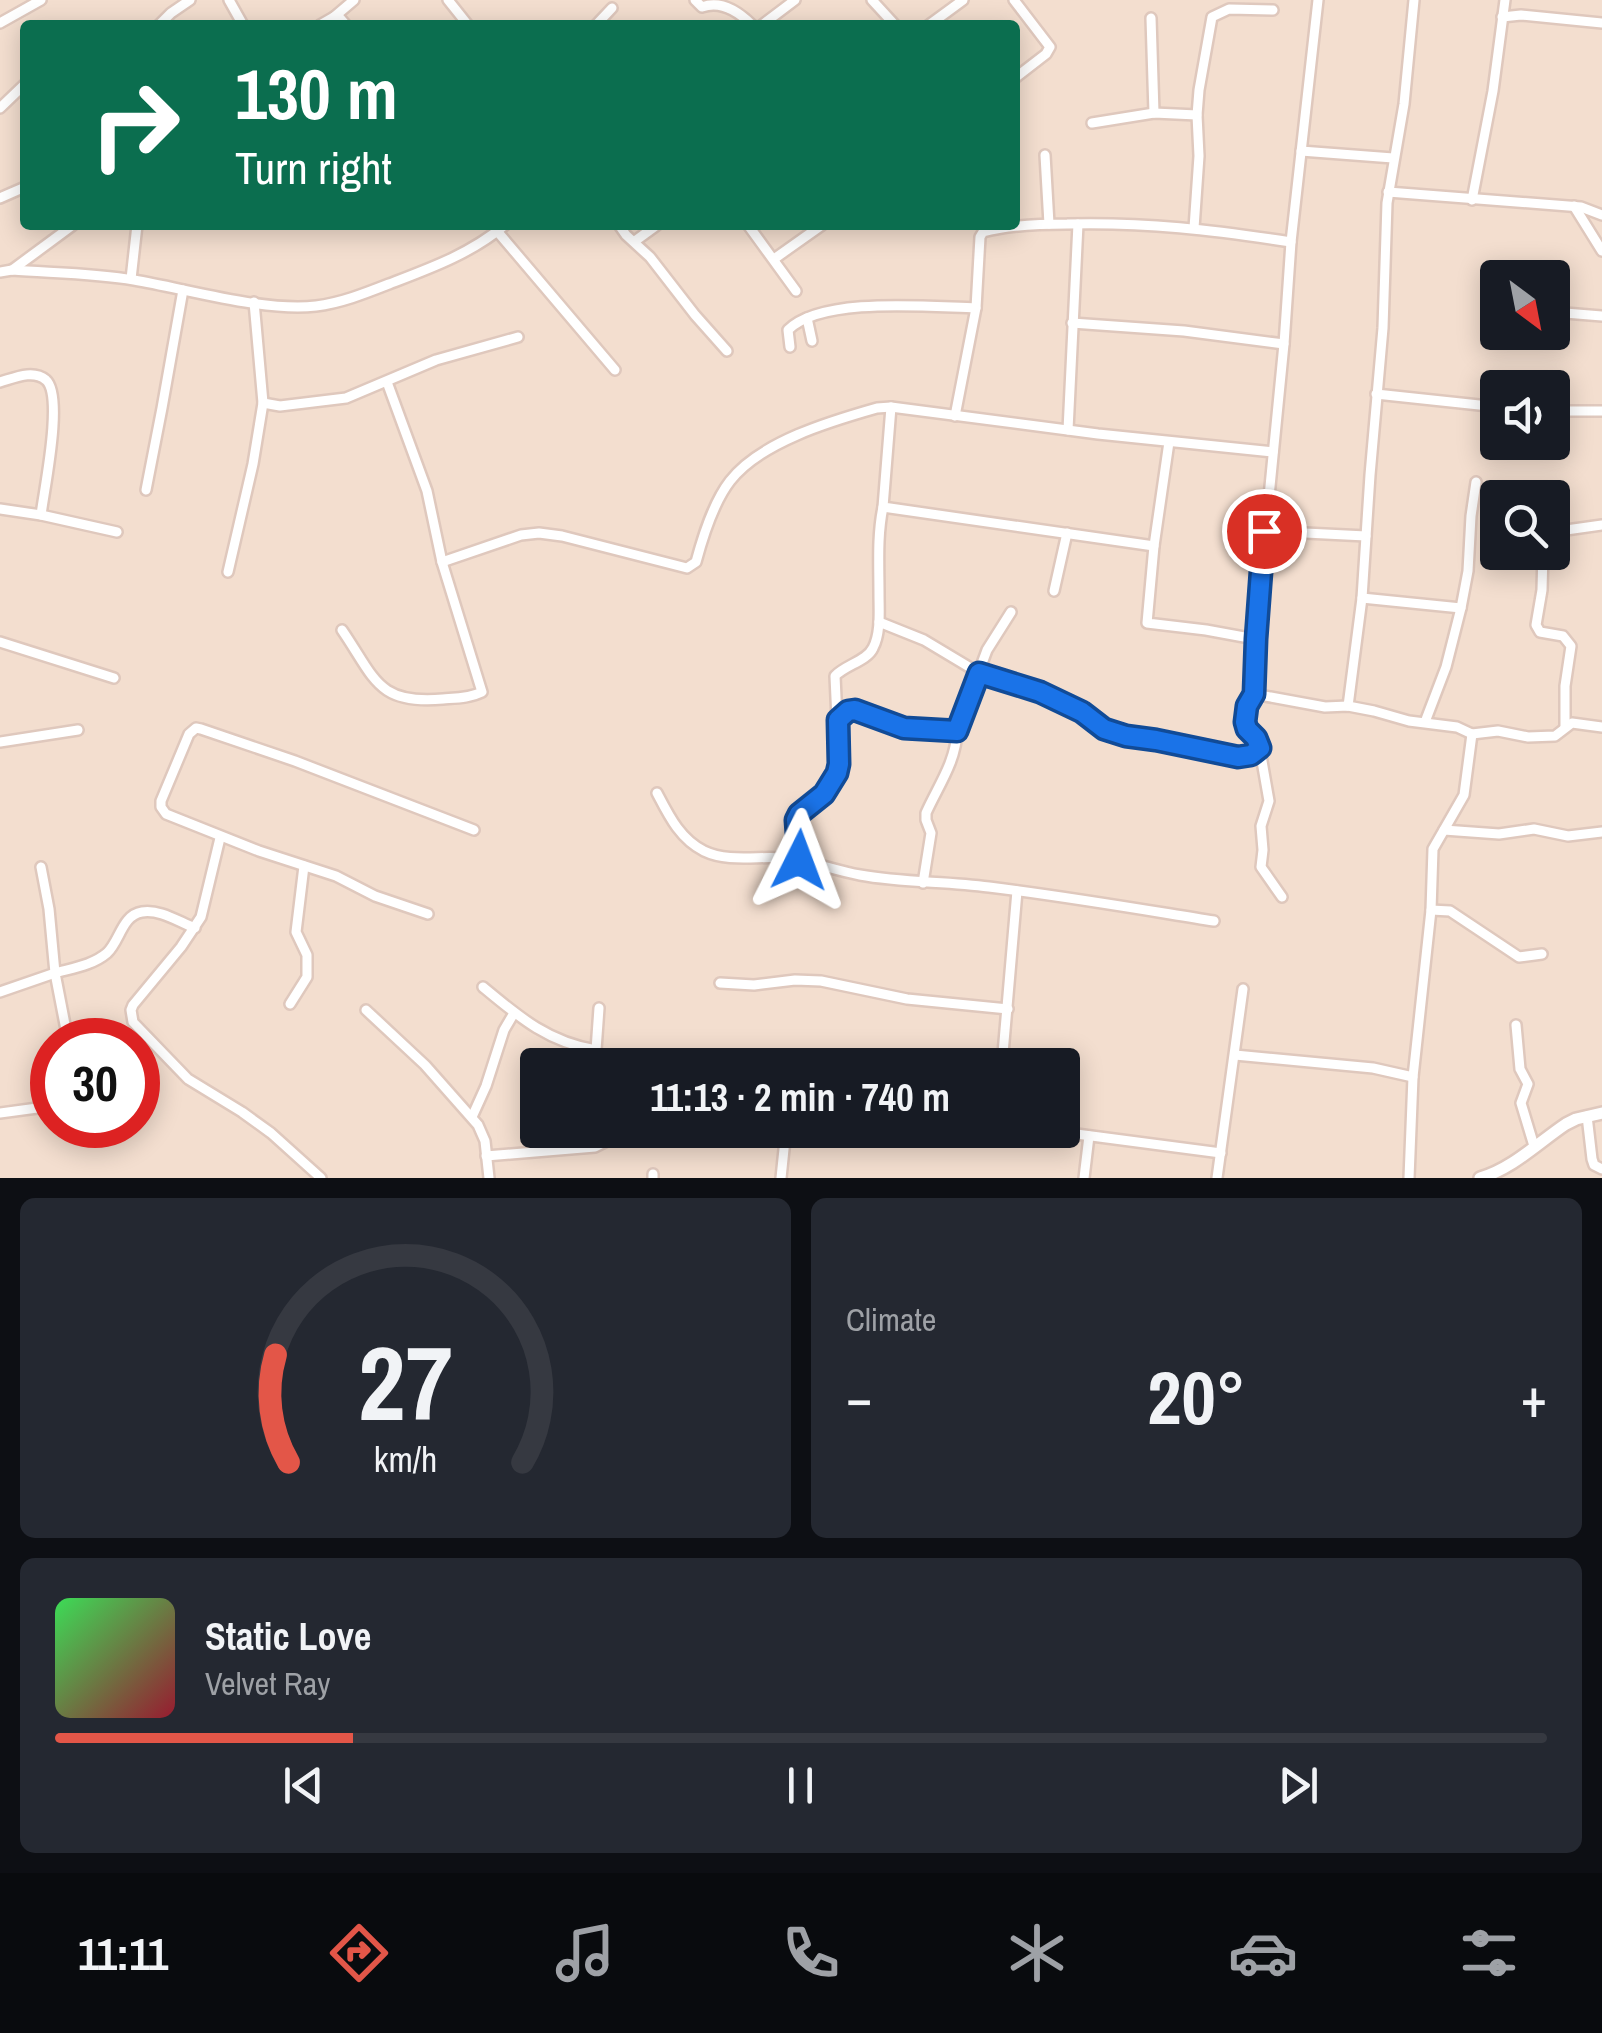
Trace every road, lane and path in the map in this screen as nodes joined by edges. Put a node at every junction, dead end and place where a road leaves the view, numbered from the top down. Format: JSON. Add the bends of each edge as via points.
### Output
{"nodes":[{"id":1,"x":41,"y":0,"type":"edge"},
{"id":2,"x":190,"y":0,"type":"edge"},
{"id":3,"x":354,"y":0,"type":"edge"},
{"id":4,"x":448,"y":0,"type":"edge"},
{"id":5,"x":695,"y":0,"type":"edge"},
{"id":6,"x":794,"y":0,"type":"edge"},
{"id":7,"x":872,"y":0,"type":"edge"},
{"id":8,"x":963,"y":0,"type":"edge"},
{"id":9,"x":1014,"y":0,"type":"edge"},
{"id":10,"x":1318,"y":0,"type":"edge"},
{"id":11,"x":1414,"y":0,"type":"edge"},
{"id":12,"x":1505,"y":0,"type":"edge"},
{"id":13,"x":612,"y":8,"type":"dead end"},
{"id":14,"x":1273,"y":10,"type":"dead end"},
{"id":15,"x":1502,"y":16,"type":"junction"},
{"id":16,"x":334,"y":17,"type":"junction"},
{"id":17,"x":1151,"y":18,"type":"dead end"},
{"id":18,"x":164,"y":20,"type":"edge"},
{"id":19,"x":329,"y":20,"type":"edge"},
{"id":20,"x":342,"y":20,"type":"edge"},
{"id":21,"x":464,"y":20,"type":"edge"},
{"id":22,"x":601,"y":20,"type":"edge"},
{"id":23,"x":747,"y":20,"type":"edge"},
{"id":24,"x":768,"y":20,"type":"edge"},
{"id":25,"x":890,"y":20,"type":"edge"},
{"id":26,"x":936,"y":20,"type":"edge"},
{"id":27,"x":0,"y":23,"type":"edge"},
{"id":28,"x":1602,"y":23,"type":"edge"},
{"id":29,"x":1020,"y":74,"type":"edge"},
{"id":30,"x":20,"y":89,"type":"edge"},
{"id":31,"x":0,"y":108,"type":"edge"},
{"id":32,"x":1154,"y":113,"type":"junction"},
{"id":33,"x":1197,"y":115,"type":"junction"},
{"id":34,"x":1092,"y":122,"type":"dead end"},
{"id":35,"x":1301,"y":151,"type":"junction"},
{"id":36,"x":1044,"y":155,"type":"dead end"},
{"id":37,"x":1394,"y":158,"type":"junction"},
{"id":38,"x":1388,"y":192,"type":"junction"},
{"id":39,"x":1472,"y":200,"type":"junction"},
{"id":40,"x":1574,"y":206,"type":"junction"},
{"id":41,"x":1602,"y":215,"type":"edge"},
{"id":42,"x":1049,"y":224,"type":"junction"},
{"id":43,"x":1078,"y":224,"type":"junction"},
{"id":44,"x":1020,"y":228,"type":"edge"},
{"id":45,"x":1194,"y":228,"type":"junction"},
{"id":46,"x":67,"y":230,"type":"edge"},
{"id":47,"x":136,"y":230,"type":"edge"},
{"id":48,"x":498,"y":230,"type":"edge"},
{"id":49,"x":503,"y":230,"type":"edge"},
{"id":50,"x":623,"y":230,"type":"edge"},
{"id":51,"x":650,"y":230,"type":"edge"},
{"id":52,"x":752,"y":230,"type":"edge"},
{"id":53,"x":815,"y":230,"type":"edge"},
{"id":54,"x":1000,"y":230,"type":"edge"},
{"id":55,"x":635,"y":241,"type":"junction"},
{"id":56,"x":1291,"y":242,"type":"junction"},
{"id":57,"x":1602,"y":251,"type":"edge"},
{"id":58,"x":774,"y":259,"type":"junction"},
{"id":59,"x":12,"y":270,"type":"junction"},
{"id":60,"x":0,"y":272,"type":"edge"},
{"id":61,"x":131,"y":280,"type":"junction"},
{"id":62,"x":182,"y":290,"type":"junction"},
{"id":63,"x":796,"y":291,"type":"dead end"},
{"id":64,"x":254,"y":302,"type":"junction"},
{"id":65,"x":976,"y":308,"type":"junction"},
{"id":66,"x":1570,"y":315,"type":"edge"},
{"id":67,"x":1602,"y":316,"type":"edge"},
{"id":68,"x":807,"y":318,"type":"junction"},
{"id":69,"x":1072,"y":323,"type":"junction"},
{"id":70,"x":518,"y":337,"type":"dead end"},
{"id":71,"x":812,"y":342,"type":"dead end"},
{"id":72,"x":1284,"y":344,"type":"junction"},
{"id":73,"x":790,"y":347,"type":"dead end"},
{"id":74,"x":727,"y":350,"type":"dead end"},
{"id":75,"x":615,"y":370,"type":"dead end"},
{"id":76,"x":0,"y":382,"type":"edge"},
{"id":77,"x":387,"y":382,"type":"junction"},
{"id":78,"x":1376,"y":394,"type":"junction"},
{"id":79,"x":263,"y":403,"type":"junction"},
{"id":80,"x":1480,"y":405,"type":"edge"},
{"id":81,"x":891,"y":407,"type":"junction"},
{"id":82,"x":1570,"y":411,"type":"edge"},
{"id":83,"x":1602,"y":411,"type":"edge"},
{"id":84,"x":955,"y":416,"type":"junction"},
{"id":85,"x":1068,"y":430,"type":"junction"},
{"id":86,"x":1169,"y":442,"type":"junction"},
{"id":87,"x":1273,"y":452,"type":"junction"},
{"id":88,"x":1476,"y":482,"type":"dead end"},
{"id":89,"x":146,"y":490,"type":"dead end"},
{"id":90,"x":883,"y":507,"type":"junction"},
{"id":91,"x":0,"y":509,"type":"edge"},
{"id":92,"x":40,"y":515,"type":"junction"},
{"id":93,"x":1602,"y":525,"type":"edge"},
{"id":94,"x":1570,"y":529,"type":"edge"},
{"id":95,"x":1264,"y":531,"type":"junction"},
{"id":96,"x":117,"y":532,"type":"dead end"},
{"id":97,"x":1067,"y":534,"type":"junction"},
{"id":98,"x":1366,"y":536,"type":"junction"},
{"id":99,"x":1154,"y":546,"type":"junction"},
{"id":100,"x":442,"y":562,"type":"junction"},
{"id":101,"x":1544,"y":570,"type":"edge"},
{"id":102,"x":228,"y":572,"type":"dead end"},
{"id":103,"x":1054,"y":591,"type":"dead end"},
{"id":104,"x":1362,"y":598,"type":"junction"},
{"id":105,"x":1461,"y":608,"type":"junction"},
{"id":106,"x":1012,"y":612,"type":"dead end"},
{"id":107,"x":879,"y":622,"type":"junction"},
{"id":108,"x":342,"y":630,"type":"dead end"},
{"id":109,"x":1256,"y":639,"type":"junction"},
{"id":110,"x":0,"y":642,"type":"edge"},
{"id":111,"x":979,"y":673,"type":"junction"},
{"id":112,"x":114,"y":678,"type":"dead end"},
{"id":113,"x":1254,"y":694,"type":"junction"},
{"id":114,"x":1348,"y":706,"type":"junction"},
{"id":115,"x":838,"y":720,"type":"junction"},
{"id":116,"x":1425,"y":722,"type":"junction"},
{"id":117,"x":1602,"y":727,"type":"edge"},
{"id":118,"x":1565,"y":728,"type":"junction"},
{"id":119,"x":78,"y":730,"type":"dead end"},
{"id":120,"x":957,"y":731,"type":"junction"},
{"id":121,"x":1472,"y":734,"type":"junction"},
{"id":122,"x":0,"y":742,"type":"edge"},
{"id":123,"x":1260,"y":748,"type":"junction"},
{"id":124,"x":657,"y":794,"type":"dead end"},
{"id":125,"x":474,"y":830,"type":"dead end"},
{"id":126,"x":1444,"y":830,"type":"junction"},
{"id":127,"x":1602,"y":832,"type":"edge"},
{"id":128,"x":220,"y":838,"type":"junction"},
{"id":129,"x":799,"y":860,"type":"junction"},
{"id":130,"x":304,"y":866,"type":"junction"},
{"id":131,"x":41,"y":867,"type":"dead end"},
{"id":132,"x":923,"y":883,"type":"junction"},
{"id":133,"x":1017,"y":891,"type":"junction"},
{"id":134,"x":1282,"y":897,"type":"dead end"},
{"id":135,"x":1431,"y":910,"type":"junction"},
{"id":136,"x":428,"y":914,"type":"dead end"},
{"id":137,"x":1214,"y":921,"type":"dead end"},
{"id":138,"x":195,"y":928,"type":"junction"},
{"id":139,"x":1542,"y":954,"type":"dead end"},
{"id":140,"x":56,"y":972,"type":"junction"},
{"id":141,"x":720,"y":982,"type":"dead end"},
{"id":142,"x":483,"y":987,"type":"dead end"},
{"id":143,"x":1242,"y":989,"type":"dead end"},
{"id":144,"x":0,"y":992,"type":"edge"},
{"id":145,"x":290,"y":1004,"type":"dead end"},
{"id":146,"x":598,"y":1008,"type":"dead end"},
{"id":147,"x":1008,"y":1009,"type":"junction"},
{"id":148,"x":366,"y":1010,"type":"dead end"},
{"id":149,"x":514,"y":1012,"type":"junction"},
{"id":150,"x":64,"y":1018,"type":"edge"},
{"id":151,"x":1516,"y":1025,"type":"dead end"},
{"id":152,"x":588,"y":1048,"type":"edge"},
{"id":153,"x":596,"y":1048,"type":"edge"},
{"id":154,"x":1004,"y":1048,"type":"edge"},
{"id":155,"x":1235,"y":1054,"type":"junction"},
{"id":156,"x":1414,"y":1077,"type":"junction"},
{"id":157,"x":30,"y":1109,"type":"edge"},
{"id":158,"x":0,"y":1113,"type":"edge"},
{"id":159,"x":1602,"y":1113,"type":"edge"},
{"id":160,"x":1587,"y":1116,"type":"junction"},
{"id":161,"x":472,"y":1118,"type":"junction"},
{"id":162,"x":1080,"y":1135,"type":"edge"},
{"id":163,"x":1089,"y":1136,"type":"junction"},
{"id":164,"x":1534,"y":1146,"type":"junction"},
{"id":165,"x":583,"y":1148,"type":"edge"},
{"id":166,"x":784,"y":1148,"type":"edge"},
{"id":167,"x":1221,"y":1153,"type":"junction"},
{"id":168,"x":486,"y":1156,"type":"junction"},
{"id":169,"x":1602,"y":1170,"type":"edge"},
{"id":170,"x":321,"y":1178,"type":"edge"},
{"id":171,"x":490,"y":1178,"type":"edge"},
{"id":172,"x":780,"y":1178,"type":"edge"},
{"id":173,"x":1084,"y":1178,"type":"edge"},
{"id":174,"x":1217,"y":1178,"type":"edge"},
{"id":175,"x":1409,"y":1178,"type":"edge"},
{"id":176,"x":1480,"y":1178,"type":"edge"}],
"edges":[{"from":1,"to":27,"type":"street"},
{"from":2,"to":18,"type":"street"},
{"from":3,"to":16,"type":"street"},
{"from":4,"to":21,"type":"street"},
{"from":5,"to":23,"type":"street"},
{"from":6,"to":24,"type":"street"},
{"from":7,"to":25,"type":"street"},
{"from":8,"to":26,"type":"street"},
{"from":9,"to":29,"type":"street","via":[[1050,47]]},
{"from":10,"to":35,"type":"street"},
{"from":11,"to":37,"type":"street"},
{"from":12,"to":15,"type":"street"},
{"from":13,"to":22,"type":"street"},
{"from":14,"to":33,"type":"street","via":[[1229,9],[1212,17]]},
{"from":15,"to":28,"type":"street"},
{"from":15,"to":39,"type":"street"},
{"from":16,"to":19,"type":"street"},
{"from":16,"to":20,"type":"street"},
{"from":17,"to":32,"type":"street"},
{"from":30,"to":31,"type":"street"},
{"from":32,"to":33,"type":"street"},
{"from":32,"to":34,"type":"street"},
{"from":33,"to":45,"type":"street"},
{"from":35,"to":37,"type":"street"},
{"from":35,"to":56,"type":"street"},
{"from":36,"to":42,"type":"street"},
{"from":37,"to":38,"type":"street"},
{"from":38,"to":39,"type":"street"},
{"from":38,"to":78,"type":"street"},
{"from":39,"to":40,"type":"street"},
{"from":40,"to":41,"type":"street"},
{"from":40,"to":57,"type":"street"},
{"from":42,"to":43,"type":"street"},
{"from":42,"to":44,"type":"street"},
{"from":43,"to":45,"type":"street"},
{"from":43,"to":69,"type":"street"},
{"from":45,"to":56,"type":"street"},
{"from":46,"to":59,"type":"street"},
{"from":47,"to":61,"type":"street"},
{"from":48,"to":64,"type":"street","via":[[439,266],[350,298],[316,306]]},
{"from":49,"to":75,"type":"street"},
{"from":50,"to":55,"type":"street"},
{"from":51,"to":55,"type":"street"},
{"from":52,"to":58,"type":"street"},
{"from":53,"to":58,"type":"street"},
{"from":54,"to":65,"type":"street","via":[[980,237]]},
{"from":55,"to":74,"type":"street"},
{"from":56,"to":72,"type":"street"},
{"from":58,"to":63,"type":"street"},
{"from":59,"to":60,"type":"street"},
{"from":59,"to":61,"type":"street"},
{"from":61,"to":62,"type":"street"},
{"from":62,"to":64,"type":"street"},
{"from":62,"to":89,"type":"street"},
{"from":64,"to":79,"type":"street"},
{"from":65,"to":68,"type":"street","via":[[857,307]]},
{"from":65,"to":84,"type":"street"},
{"from":66,"to":67,"type":"street"},
{"from":68,"to":71,"type":"street"},
{"from":68,"to":73,"type":"street","via":[[788,330]]},
{"from":69,"to":72,"type":"street"},
{"from":69,"to":85,"type":"street"},
{"from":70,"to":77,"type":"street"},
{"from":72,"to":87,"type":"street"},
{"from":76,"to":92,"type":"street","via":[[37,376],[51,386],[55,408]]},
{"from":77,"to":79,"type":"street","via":[[346,398]]},
{"from":77,"to":100,"type":"street","via":[[428,491]]},
{"from":78,"to":80,"type":"street"},
{"from":78,"to":98,"type":"street"},
{"from":79,"to":102,"type":"street"},
{"from":81,"to":84,"type":"street"},
{"from":81,"to":90,"type":"street"},
{"from":81,"to":100,"type":"street","via":[[788,439],[748,464],[729,482],[696,562],[687,568],[539,532]]},
{"from":82,"to":83,"type":"street"},
{"from":84,"to":85,"type":"street"},
{"from":85,"to":86,"type":"street"},
{"from":86,"to":87,"type":"street"},
{"from":86,"to":99,"type":"street"},
{"from":87,"to":95,"type":"street"},
{"from":88,"to":105,"type":"street"},
{"from":90,"to":97,"type":"street"},
{"from":90,"to":107,"type":"street"},
{"from":91,"to":92,"type":"street"},
{"from":92,"to":96,"type":"street"},
{"from":93,"to":94,"type":"street"},
{"from":95,"to":98,"type":"street"},
{"from":95,"to":109,"type":"street"},
{"from":97,"to":99,"type":"street"},
{"from":97,"to":103,"type":"street"},
{"from":98,"to":104,"type":"street"},
{"from":99,"to":109,"type":"street","via":[[1147,623]]},
{"from":100,"to":108,"type":"street","via":[[480,694],[397,696],[378,683]]},
{"from":101,"to":118,"type":"street","via":[[1536,625],[1571,646]]},
{"from":104,"to":105,"type":"street"},
{"from":104,"to":114,"type":"street"},
{"from":105,"to":116,"type":"street"},
{"from":106,"to":111,"type":"street"},
{"from":107,"to":111,"type":"street"},
{"from":107,"to":115,"type":"street","via":[[870,654],[836,676]]},
{"from":109,"to":113,"type":"street"},
{"from":110,"to":112,"type":"street"},
{"from":111,"to":120,"type":"street"},
{"from":111,"to":123,"type":"street","via":[[1040,692],[1126,736],[1238,757]]},
{"from":113,"to":114,"type":"street"},
{"from":113,"to":123,"type":"street","via":[[1245,722]]},
{"from":114,"to":116,"type":"street"},
{"from":115,"to":120,"type":"street","via":[[855,710],[904,728]]},
{"from":115,"to":129,"type":"street","via":[[837,773],[796,820]]},
{"from":116,"to":121,"type":"street"},
{"from":117,"to":118,"type":"street"},
{"from":118,"to":121,"type":"street","via":[[1545,737]]},
{"from":119,"to":122,"type":"street"},
{"from":120,"to":132,"type":"street","via":[[948,770],[926,813],[931,833]]},
{"from":121,"to":126,"type":"street","via":[[1464,796]]},
{"from":123,"to":134,"type":"street","via":[[1268,800],[1261,867]]},
{"from":124,"to":129,"type":"street","via":[[678,831],[702,850],[728,858]]},
{"from":125,"to":128,"type":"street","via":[[196,728],[161,808]]},
{"from":126,"to":127,"type":"street"},
{"from":126,"to":135,"type":"street","via":[[1432,849]]},
{"from":128,"to":130,"type":"street"},
{"from":128,"to":138,"type":"street"},
{"from":129,"to":132,"type":"street"},
{"from":130,"to":136,"type":"street"},
{"from":130,"to":145,"type":"street","via":[[296,932],[307,955],[307,977]]},
{"from":131,"to":140,"type":"street"},
{"from":132,"to":133,"type":"street"},
{"from":133,"to":137,"type":"street"},
{"from":133,"to":147,"type":"street"},
{"from":135,"to":139,"type":"street","via":[[1450,911],[1519,957]]},
{"from":135,"to":156,"type":"street"},
{"from":138,"to":140,"type":"street","via":[[142,912],[126,922],[104,955]]},
{"from":138,"to":170,"type":"street","via":[[132,1005],[134,1022],[192,1083],[257,1122]]},
{"from":140,"to":144,"type":"street"},
{"from":140,"to":150,"type":"street"},
{"from":141,"to":147,"type":"street","via":[[821,982]]},
{"from":142,"to":149,"type":"street"},
{"from":143,"to":155,"type":"street"},
{"from":146,"to":153,"type":"street"},
{"from":147,"to":154,"type":"street"},
{"from":148,"to":161,"type":"street"},
{"from":149,"to":152,"type":"street","via":[[559,1041]]},
{"from":149,"to":161,"type":"street"},
{"from":151,"to":164,"type":"street","via":[[1528,1084],[1521,1102]]},
{"from":155,"to":156,"type":"street"},
{"from":155,"to":167,"type":"street"},
{"from":156,"to":175,"type":"street"},
{"from":157,"to":158,"type":"street"},
{"from":159,"to":160,"type":"street"},
{"from":160,"to":164,"type":"street"},
{"from":160,"to":169,"type":"street","via":[[1592,1159]]},
{"from":161,"to":168,"type":"street"},
{"from":162,"to":163,"type":"street"},
{"from":163,"to":167,"type":"street"},
{"from":163,"to":173,"type":"street"},
{"from":164,"to":176,"type":"street"},
{"from":165,"to":168,"type":"street"},
{"from":166,"to":172,"type":"street"},
{"from":167,"to":174,"type":"street"},
{"from":168,"to":171,"type":"street"}]}
